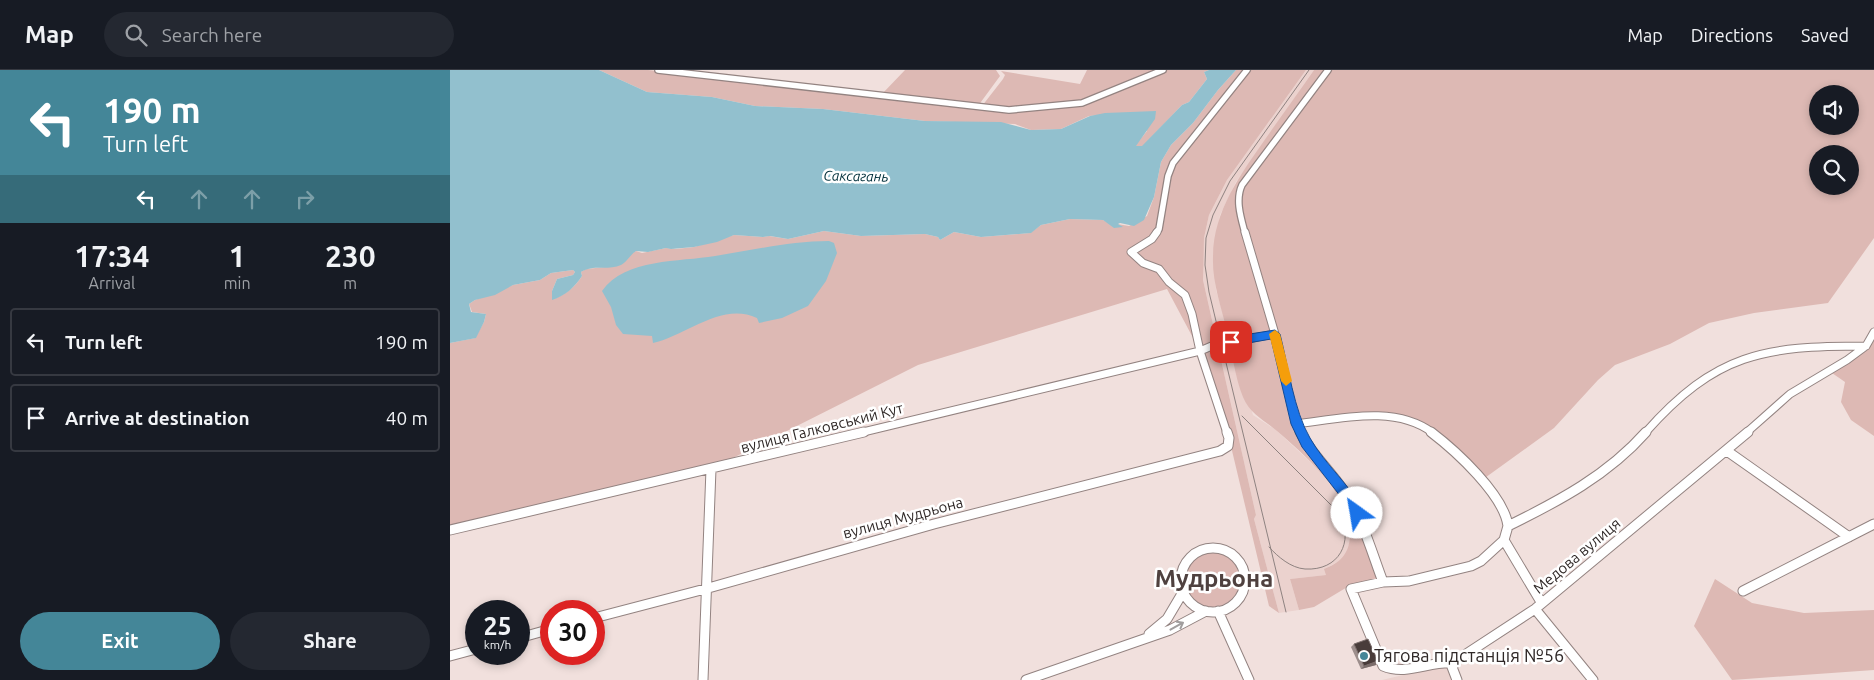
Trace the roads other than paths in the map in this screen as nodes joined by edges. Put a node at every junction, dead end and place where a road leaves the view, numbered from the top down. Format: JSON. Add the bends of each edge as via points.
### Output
{"nodes":[{"id":1,"x":658,"y":70,"type":"edge"},
{"id":2,"x":1163,"y":70,"type":"edge"},
{"id":3,"x":1246,"y":70,"type":"edge"},
{"id":4,"x":1328,"y":70,"type":"edge"},
{"id":5,"x":1874,"y":332,"type":"edge"},
{"id":6,"x":1275,"y":334,"type":"junction"},
{"id":7,"x":1231,"y":342,"type":"tunnel mouth"},
{"id":8,"x":1214,"y":345,"type":"tunnel mouth"},
{"id":9,"x":1866,"y":346,"type":"junction"},
{"id":10,"x":1200,"y":350,"type":"junction"},
{"id":11,"x":1296,"y":424,"type":"junction"},
{"id":12,"x":1727,"y":451,"type":"junction"},
{"id":13,"x":711,"y":469,"type":"junction"},
{"id":14,"x":1874,"y":524,"type":"edge"},
{"id":15,"x":1508,"y":526,"type":"junction"},
{"id":16,"x":450,"y":530,"type":"edge"},
{"id":17,"x":1850,"y":537,"type":"junction"},
{"id":18,"x":1504,"y":540,"type":"junction"},
{"id":19,"x":1382,"y":582,"type":"junction"},
{"id":20,"x":705,"y":590,"type":"junction"},
{"id":21,"x":1743,"y":591,"type":"dead end"},
{"id":22,"x":1184,"y":592,"type":"junction"},
{"id":23,"x":1538,"y":605,"type":"junction"},
{"id":24,"x":1206,"y":610,"type":"junction"},
{"id":25,"x":1218,"y":611,"type":"junction"},
{"id":26,"x":605,"y":615,"type":"edge"},
{"id":27,"x":1146,"y":637,"type":"junction"},
{"id":28,"x":465,"y":652,"type":"edge"},
{"id":29,"x":450,"y":656,"type":"edge"},
{"id":30,"x":1453,"y":663,"type":"junction"},
{"id":31,"x":703,"y":680,"type":"edge"},
{"id":32,"x":1026,"y":680,"type":"edge"},
{"id":33,"x":1249,"y":680,"type":"edge"},
{"id":34,"x":1457,"y":680,"type":"edge"},
{"id":35,"x":1593,"y":680,"type":"edge"}],
"edges":[{"from":1,"to":2,"type":"street","via":[[1009,110],[1082,103]]},
{"from":3,"to":10,"type":"street","via":[[1173,163],[1159,229],[1152,239],[1131,252],[1143,263],[1159,269],[1185,295]]},
{"from":4,"to":6,"type":"street","via":[[1238,193],[1244,230]]},
{"from":5,"to":9,"type":"street","name":"Медова вулиця"},
{"from":6,"to":7,"type":"street"},
{"from":6,"to":11,"type":"street"},
{"from":8,"to":10,"type":"street","name":"вулиця Галковський Кут"},
{"from":9,"to":12,"type":"street","name":"Медова вулиця","via":[[1790,394]]},
{"from":9,"to":15,"type":"street","via":[[1774,351],[1753,355],[1718,370],[1674,403],[1620,459],[1595,478],[1543,510]]},
{"from":10,"to":13,"type":"street","name":"вулиця Галковський Кут"},
{"from":10,"to":20,"type":"street","name":"вулиця Мудрьона","via":[[1229,438],[1228,446],[1220,451],[934,524]]},
{"from":11,"to":15,"type":"street","via":[[1391,417],[1423,426],[1482,480],[1504,509]]},
{"from":11,"to":19,"type":"street","via":[[1357,513]]},
{"from":12,"to":17,"type":"street"},
{"from":12,"to":23,"type":"street","name":"Медова вулиця"},
{"from":13,"to":16,"type":"street","name":"вулиця Галковський Кут"},
{"from":13,"to":20,"type":"street"},
{"from":14,"to":17,"type":"street"},
{"from":15,"to":18,"type":"street"},
{"from":17,"to":21,"type":"street"},
{"from":18,"to":19,"type":"street","via":[[1471,566],[1409,581]]},
{"from":18,"to":23,"type":"street"},
{"from":19,"to":30,"type":"street","via":[[1351,589],[1383,666],[1392,672]]},
{"from":20,"to":26,"type":"street","name":"вулиця Мудрьона"},
{"from":20,"to":31,"type":"street"},
{"from":22,"to":24,"type":"street","via":[[1190,602]]},
{"from":22,"to":25,"type":"street","via":[[1181,572],[1191,557],[1208,550],[1229,554],[1244,571],[1245,589],[1236,603]]},
{"from":22,"to":27,"type":"street","via":[[1167,619]]},
{"from":23,"to":30,"type":"street","name":"Медова вулиця"},
{"from":23,"to":35,"type":"street"},
{"from":24,"to":25,"type":"street"},
{"from":27,"to":24,"type":"street","one_way":true,"via":[[1170,630]]},
{"from":25,"to":33,"type":"street"},
{"from":27,"to":32,"type":"street"},
{"from":28,"to":29,"type":"street"},
{"from":30,"to":34,"type":"street","via":[[1452,670]]}]}
